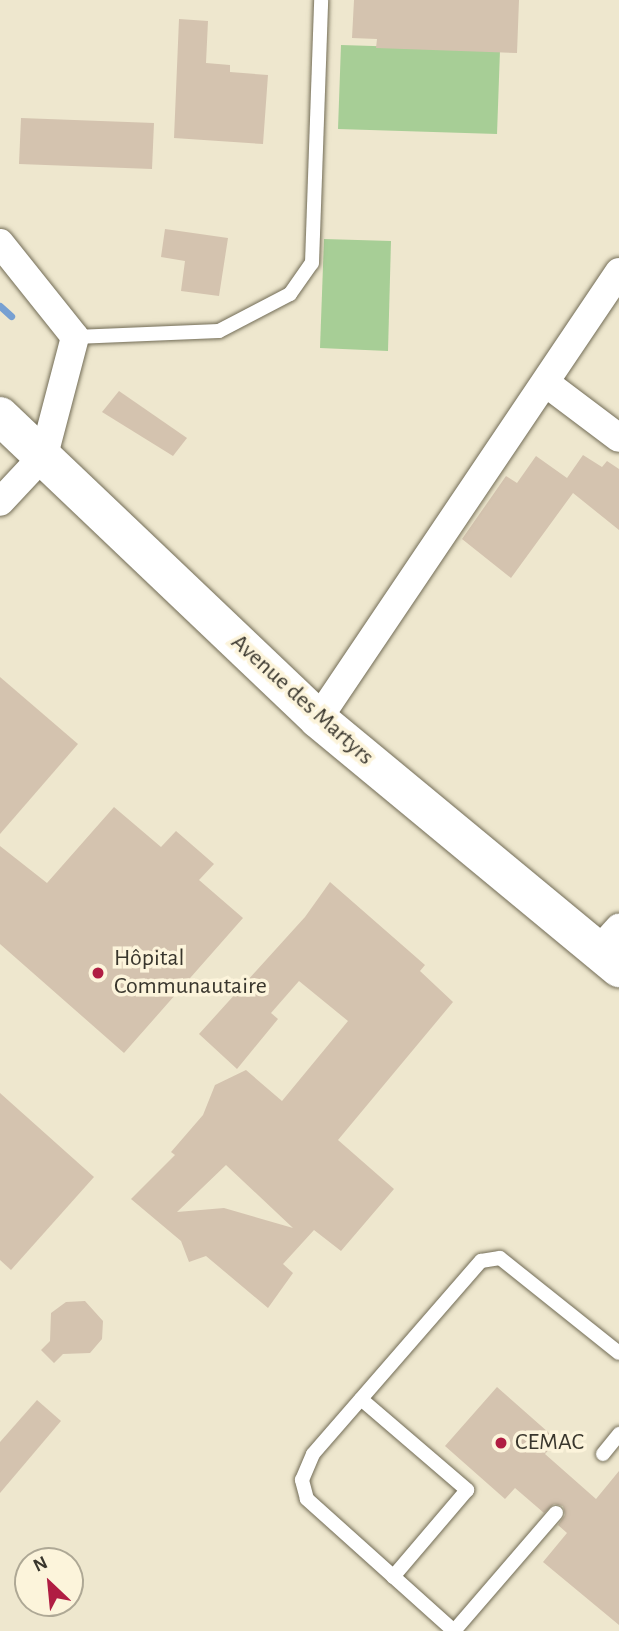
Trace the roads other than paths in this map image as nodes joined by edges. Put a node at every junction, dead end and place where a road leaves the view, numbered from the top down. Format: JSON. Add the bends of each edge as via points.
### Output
{"nodes":[{"id":1,"x":321,"y":0,"type":"edge"},
{"id":2,"x":0,"y":243,"type":"edge"},
{"id":3,"x":619,"y":272,"type":"edge"},
{"id":4,"x":75,"y":337,"type":"junction"},
{"id":5,"x":546,"y":383,"type":"junction"},
{"id":6,"x":0,"y":416,"type":"edge"},
{"id":7,"x":619,"y":438,"type":"edge"},
{"id":8,"x":44,"y":455,"type":"junction"},
{"id":9,"x":0,"y":502,"type":"edge"},
{"id":10,"x":318,"y":719,"type":"junction"},
{"id":11,"x":612,"y":948,"type":"edge"},
{"id":12,"x":619,"y":1353,"type":"edge"},
{"id":13,"x":361,"y":1399,"type":"junction"},
{"id":14,"x":619,"y":1434,"type":"edge"},
{"id":15,"x":603,"y":1454,"type":"dead end"},
{"id":16,"x":556,"y":1513,"type":"dead end"},
{"id":17,"x":393,"y":1577,"type":"junction"},
{"id":18,"x":454,"y":1631,"type":"edge"}],
"edges":[{"from":1,"to":4,"type":"lane","via":[[312,263],[290,294],[219,331]]},
{"from":2,"to":4,"type":"street"},
{"from":3,"to":5,"type":"street"},
{"from":4,"to":8,"type":"street"},
{"from":5,"to":7,"type":"street"},
{"from":5,"to":10,"type":"street"},
{"from":6,"to":8,"type":"main road","name":"Avenue des Martyrs"},
{"from":8,"to":9,"type":"street"},
{"from":8,"to":10,"type":"main road","name":"Avenue des Martyrs"},
{"from":10,"to":11,"type":"main road","name":"Avenue des Martyrs"},
{"from":12,"to":13,"type":"lane","via":[[500,1258],[481,1262]]},
{"from":13,"to":17,"type":"lane","via":[[313,1454],[302,1480],[307,1499]]},
{"from":13,"to":17,"type":"lane","via":[[467,1490]]},
{"from":14,"to":15,"type":"lane"},
{"from":16,"to":18,"type":"lane"},
{"from":17,"to":18,"type":"lane"}]}
